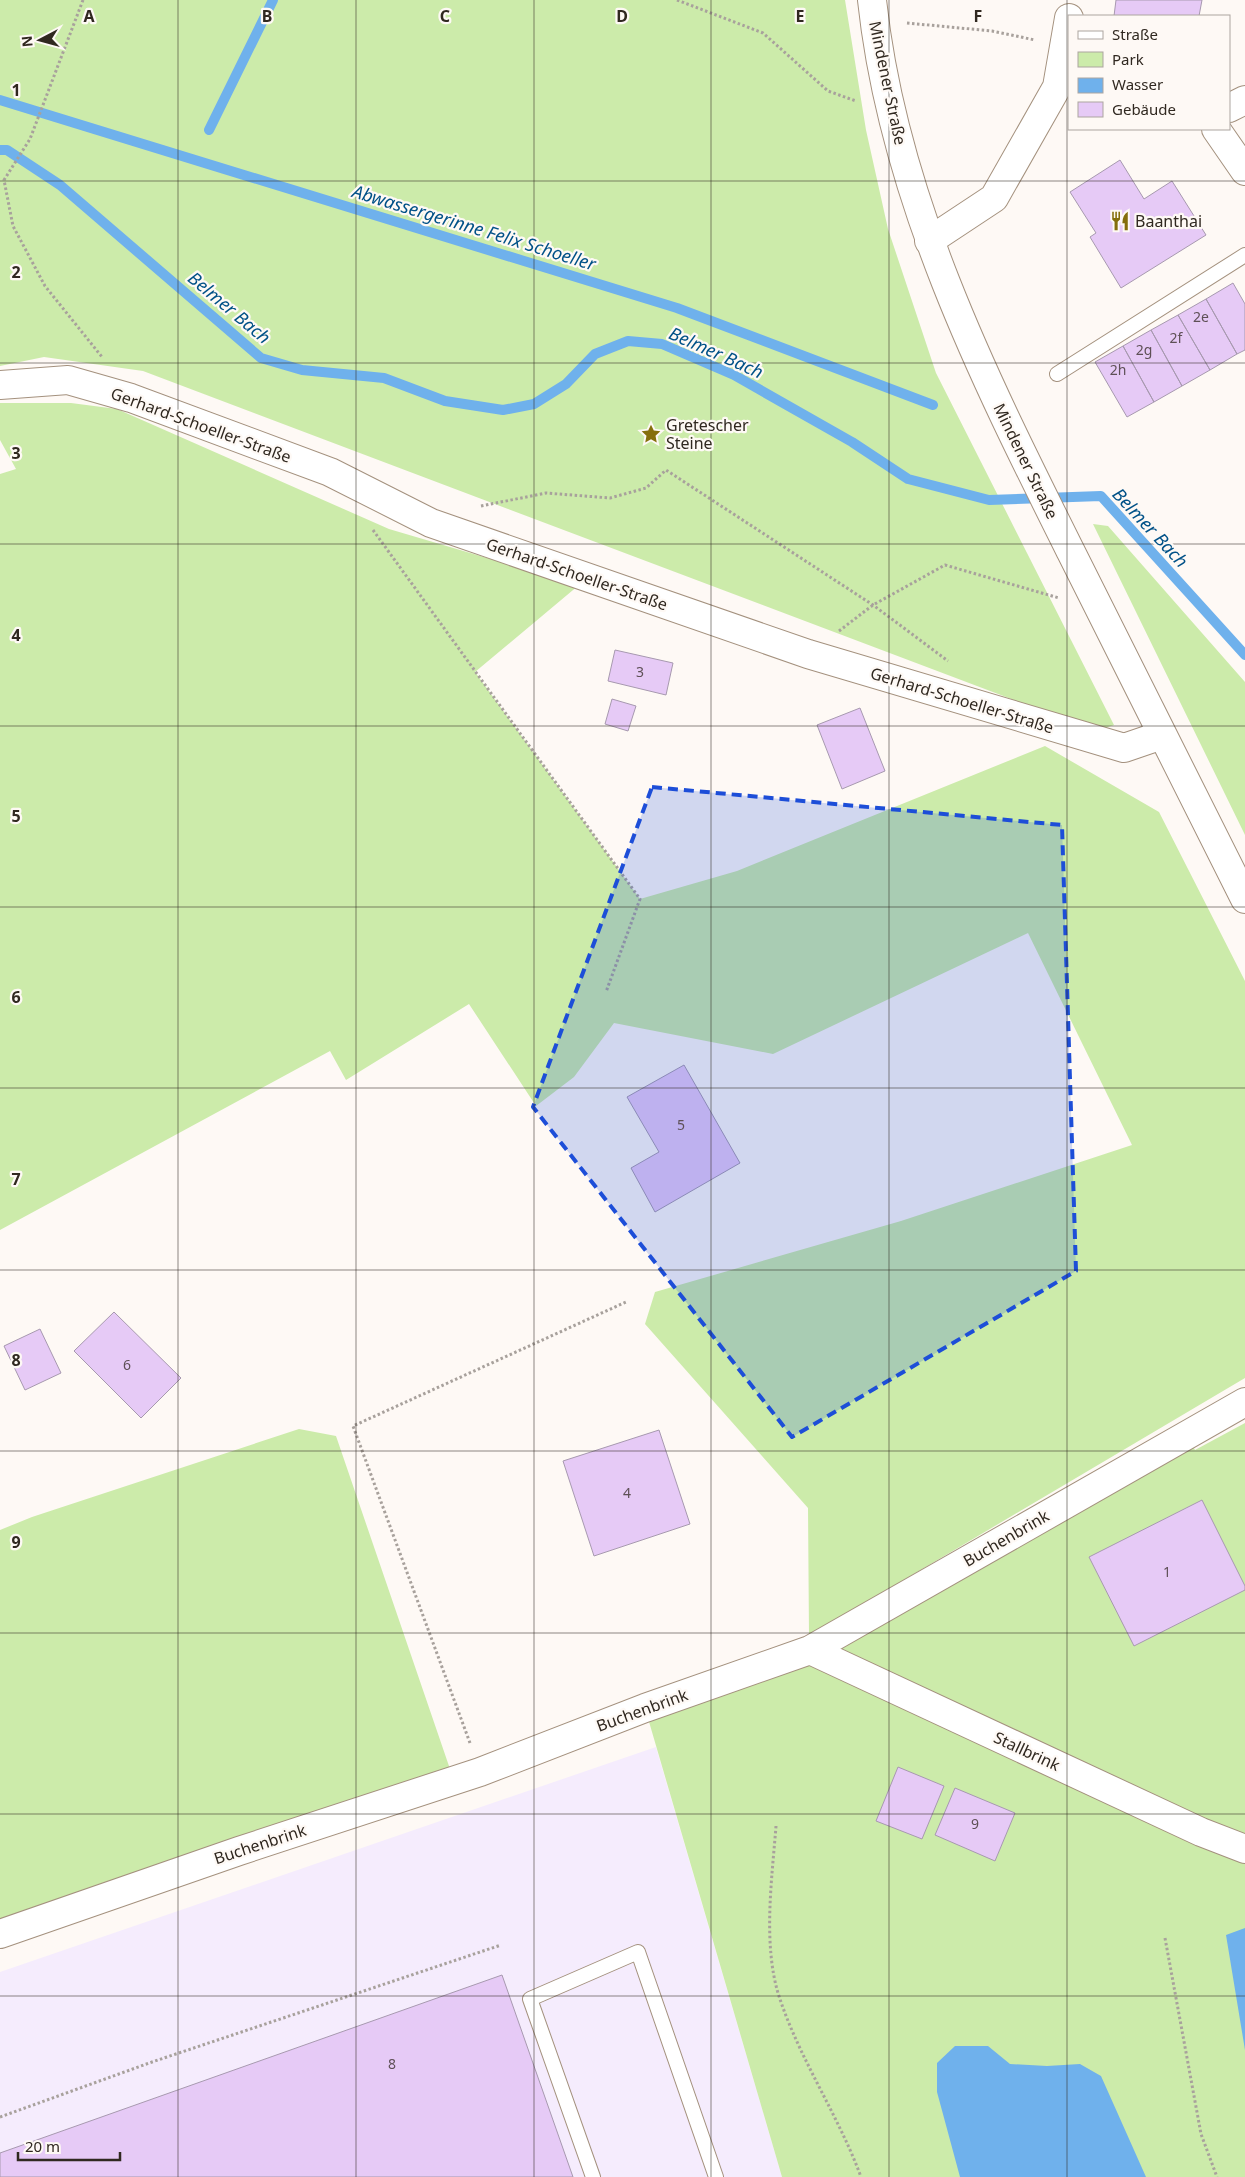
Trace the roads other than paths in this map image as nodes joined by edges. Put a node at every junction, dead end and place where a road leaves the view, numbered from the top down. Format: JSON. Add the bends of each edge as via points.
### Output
{"nodes":[{"id":1,"x":1071,"y":0,"type":"edge"},
{"id":2,"x":873,"y":10,"type":"edge"},
{"id":3,"x":1069,"y":15,"type":"edge"},
{"id":4,"x":1068,"y":24,"type":"edge"},
{"id":5,"x":1063,"y":88,"type":"edge"},
{"id":6,"x":1245,"y":100,"type":"edge"},
{"id":7,"x":1230,"y":108,"type":"edge"},
{"id":8,"x":1217,"y":130,"type":"edge"},
{"id":9,"x":1245,"y":171,"type":"edge"},
{"id":10,"x":929,"y":241,"type":"junction"},
{"id":11,"x":1245,"y":255,"type":"edge"},
{"id":12,"x":1057,"y":374,"type":"dead end"},
{"id":13,"x":0,"y":385,"type":"edge"},
{"id":14,"x":1162,"y":735,"type":"junction"},
{"id":15,"x":1245,"y":899,"type":"edge"},
{"id":16,"x":1245,"y":1402,"type":"edge"},
{"id":17,"x":810,"y":1650,"type":"junction"},
{"id":18,"x":1245,"y":1849,"type":"edge"},
{"id":19,"x":0,"y":1934,"type":"edge"},
{"id":20,"x":593,"y":2177,"type":"edge"},
{"id":21,"x":716,"y":2177,"type":"edge"}],
"edges":[{"from":1,"to":3,"type":"street"},
{"from":2,"to":10,"type":"street","name":"Mindener Straße","via":[[898,141]]},
{"from":4,"to":5,"type":"street"},
{"from":5,"to":10,"type":"street","via":[[994,198]]},
{"from":6,"to":7,"type":"street"},
{"from":8,"to":9,"type":"street"},
{"from":10,"to":14,"type":"street","name":"Mindener Straße","via":[[1004,418]]},
{"from":11,"to":12,"type":"lane"},
{"from":13,"to":14,"type":"street","name":"Gerhard-Schoeller-Straße","via":[[68,380],[131,398],[330,472],[431,523],[808,654],[1124,748]]},
{"from":14,"to":15,"type":"street","name":"Mindener Straße"},
{"from":16,"to":17,"type":"street","name":"Buchenbrink"},
{"from":17,"to":18,"type":"street","name":"Stallbrink","via":[[1201,1832]]},
{"from":17,"to":19,"type":"street","name":"Buchenbrink","via":[[645,1708],[480,1772]]},
{"from":20,"to":21,"type":"lane","via":[[530,2000],[638,1952]]}]}
